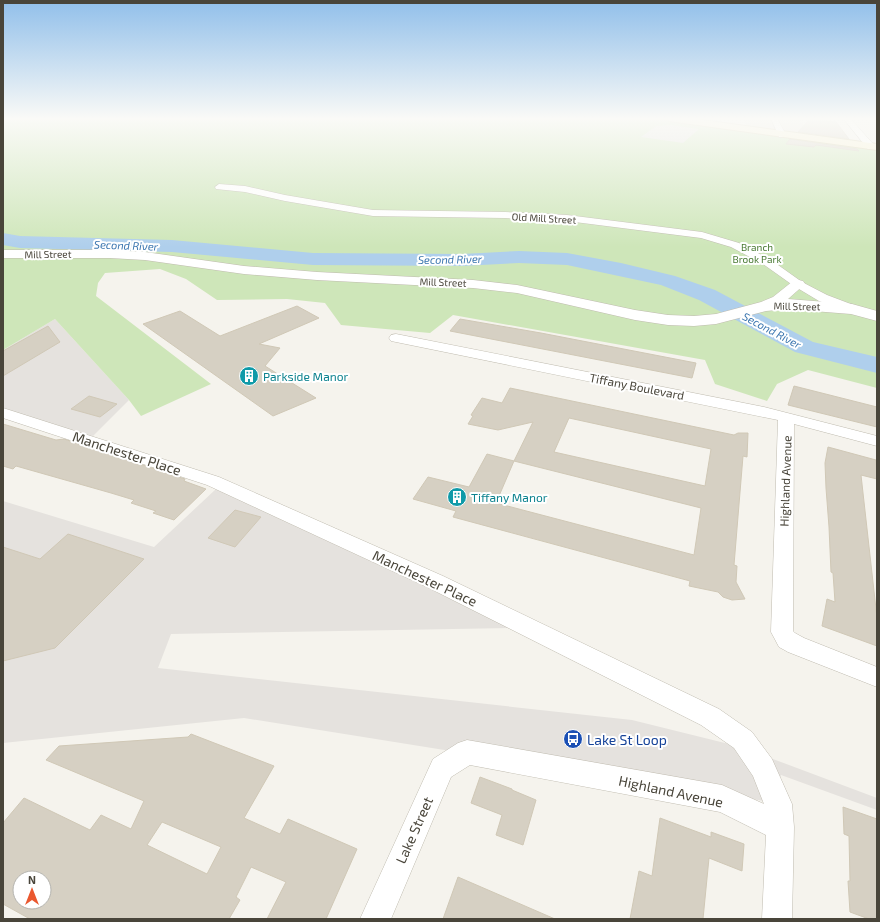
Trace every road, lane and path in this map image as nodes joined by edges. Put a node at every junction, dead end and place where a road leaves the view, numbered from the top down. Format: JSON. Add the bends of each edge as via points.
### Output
{"nodes":[{"id":1,"x":219,"y":187,"type":"dead end"},
{"id":2,"x":3,"y":254,"type":"edge"},
{"id":3,"x":798,"y":284,"type":"junction"},
{"id":4,"x":764,"y":306,"type":"junction"},
{"id":5,"x":852,"y":310,"type":"junction"},
{"id":6,"x":877,"y":316,"type":"edge"},
{"id":7,"x":396,"y":338,"type":"dead end"},
{"id":8,"x":3,"y":413,"type":"edge"},
{"id":9,"x":786,"y":417,"type":"junction"},
{"id":10,"x":877,"y":441,"type":"edge"},
{"id":11,"x":877,"y":677,"type":"edge"},
{"id":12,"x":467,"y":752,"type":"joint"},
{"id":13,"x":780,"y":827,"type":"junction"},
{"id":14,"x":375,"y":919,"type":"edge"},
{"id":15,"x":777,"y":919,"type":"edge"}],
"edges":[{"from":1,"to":3,"type":"street","name":"Old Mill Street","via":[[245,189],[370,212],[553,218],[690,233],[735,245],[767,262]]},
{"from":2,"to":4,"type":"street","name":"Mill Street","via":[[145,256],[244,270],[302,275],[473,284],[516,289],[668,320],[716,319]]},
{"from":3,"to":4,"type":"street","via":[[778,300]]},
{"from":3,"to":5,"type":"street","name":"Old Mill Street"},
{"from":4,"to":5,"type":"street","name":"Mill Street","via":[[800,305]]},
{"from":5,"to":6,"type":"street","name":"Mill Street"},
{"from":7,"to":9,"type":"street","name":"Tiffany Boulevard"},
{"from":8,"to":13,"type":"street","name":"Manchester Place","via":[[213,481],[436,582],[710,717],[743,740],[763,768],[778,804]]},
{"from":9,"to":10,"type":"street","name":"Tiffany Boulevard"},
{"from":9,"to":11,"type":"street","name":"Highland Avenue","via":[[781,628],[783,635],[802,648]]},
{"from":12,"to":13,"type":"street","name":"Highland Avenue","via":[[722,799]]},
{"from":12,"to":14,"type":"street","name":"Lake Street","via":[[442,768]]},
{"from":13,"to":15,"type":"street"}]}
